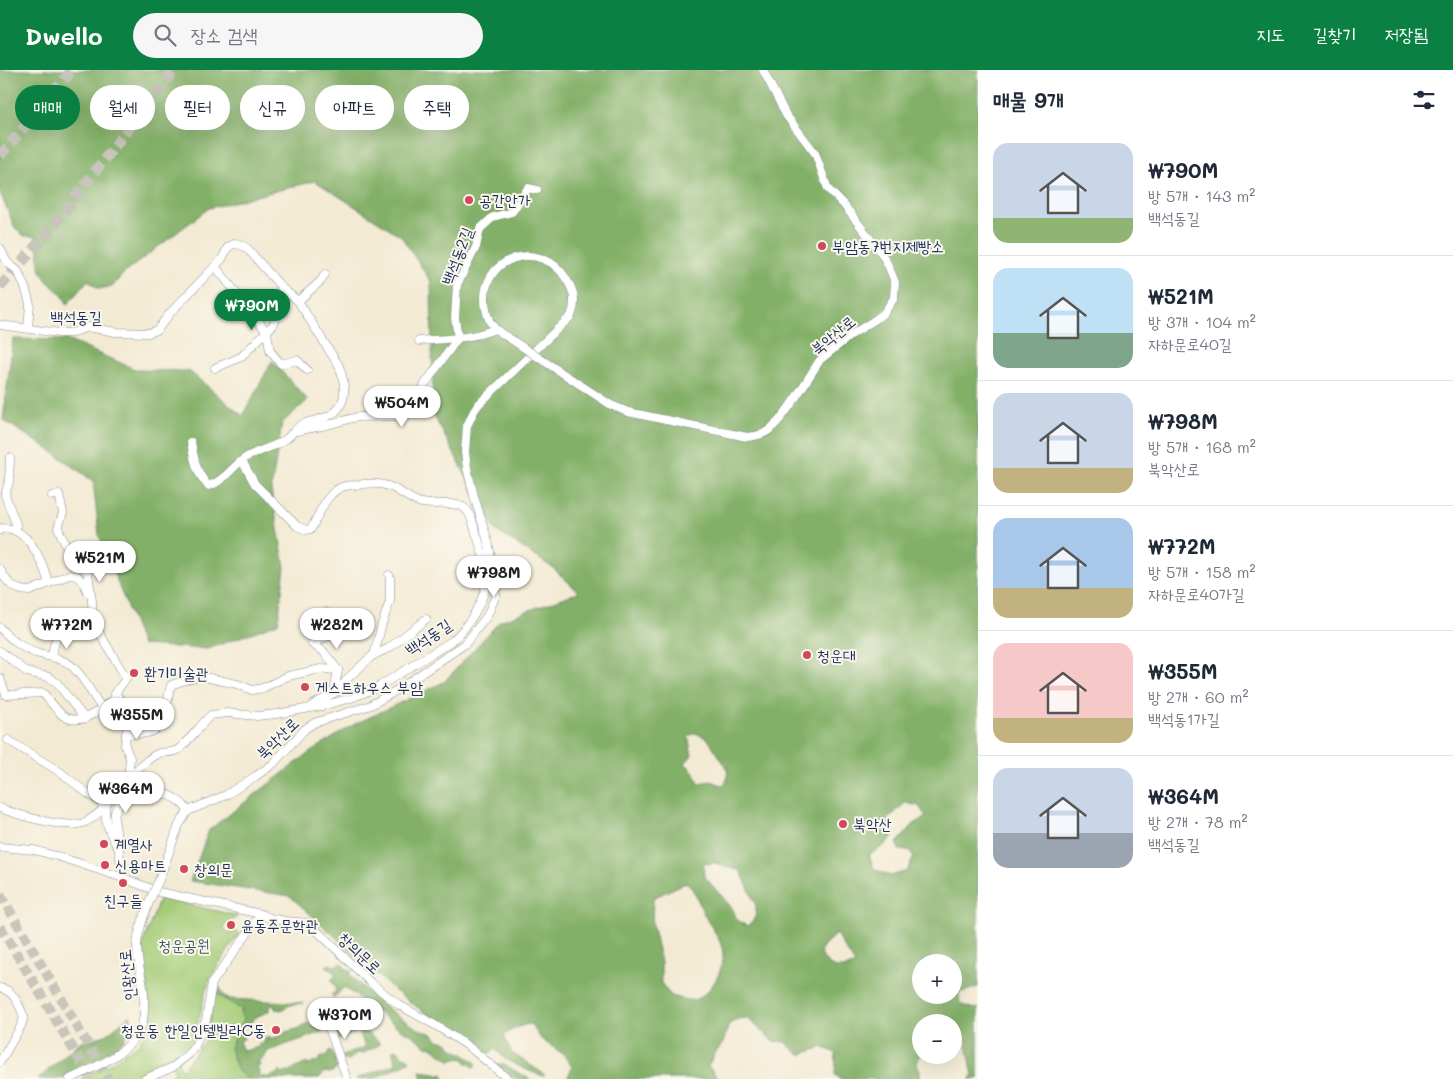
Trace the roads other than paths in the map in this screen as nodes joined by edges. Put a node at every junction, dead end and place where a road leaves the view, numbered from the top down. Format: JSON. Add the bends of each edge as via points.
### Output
{"nodes":[{"id":1,"x":763,"y":70,"type":"edge"},
{"id":2,"x":537,"y":190,"type":"dead end"},
{"id":3,"x":0,"y":248,"type":"edge"},
{"id":4,"x":215,"y":266,"type":"junction"},
{"id":5,"x":325,"y":274,"type":"dead end"},
{"id":6,"x":282,"y":288,"type":"junction"},
{"id":7,"x":298,"y":301,"type":"junction"},
{"id":8,"x":0,"y":325,"type":"edge"},
{"id":9,"x":28,"y":328,"type":"junction"},
{"id":10,"x":496,"y":329,"type":"junction"},
{"id":11,"x":267,"y":332,"type":"junction"},
{"id":12,"x":458,"y":338,"type":"junction"},
{"id":13,"x":419,"y":341,"type":"dead end"},
{"id":14,"x":215,"y":368,"type":"dead end"},
{"id":15,"x":307,"y":370,"type":"dead end"},
{"id":16,"x":294,"y":431,"type":"junction"},
{"id":17,"x":191,"y":442,"type":"dead end"},
{"id":18,"x":10,"y":458,"type":"dead end"},
{"id":19,"x":242,"y":461,"type":"junction"},
{"id":20,"x":52,"y":496,"type":"dead end"},
{"id":21,"x":0,"y":530,"type":"edge"},
{"id":22,"x":16,"y":531,"type":"junction"},
{"id":23,"x":0,"y":569,"type":"edge"},
{"id":24,"x":388,"y":575,"type":"dead end"},
{"id":25,"x":49,"y":583,"type":"junction"},
{"id":26,"x":92,"y":601,"type":"junction"},
{"id":27,"x":327,"y":612,"type":"dead end"},
{"id":28,"x":426,"y":619,"type":"dead end"},
{"id":29,"x":93,"y":622,"type":"junction"},
{"id":30,"x":0,"y":628,"type":"edge"},
{"id":31,"x":0,"y":651,"type":"edge"},
{"id":32,"x":374,"y":655,"type":"junction"},
{"id":33,"x":52,"y":656,"type":"junction"},
{"id":34,"x":338,"y":670,"type":"junction"},
{"id":35,"x":0,"y":678,"type":"edge"},
{"id":36,"x":334,"y":693,"type":"junction"},
{"id":37,"x":117,"y":697,"type":"junction"},
{"id":38,"x":309,"y":707,"type":"junction"},
{"id":39,"x":102,"y":708,"type":"junction"},
{"id":40,"x":85,"y":719,"type":"junction"},
{"id":41,"x":126,"y":734,"type":"junction"},
{"id":42,"x":8,"y":740,"type":"dead end"},
{"id":43,"x":128,"y":779,"type":"junction"},
{"id":44,"x":0,"y":808,"type":"edge"},
{"id":45,"x":105,"y":808,"type":"junction"},
{"id":46,"x":188,"y":811,"type":"junction"},
{"id":47,"x":0,"y":842,"type":"edge"},
{"id":48,"x":0,"y":846,"type":"edge"},
{"id":49,"x":9,"y":848,"type":"junction"},
{"id":50,"x":119,"y":850,"type":"junction"},
{"id":51,"x":123,"y":878,"type":"junction"},
{"id":52,"x":262,"y":914,"type":"junction"},
{"id":53,"x":0,"y":988,"type":"edge"},
{"id":54,"x":322,"y":1008,"type":"dead end"},
{"id":55,"x":0,"y":1062,"type":"edge"},
{"id":56,"x":70,"y":1079,"type":"edge"},
{"id":57,"x":145,"y":1079,"type":"edge"},
{"id":58,"x":347,"y":1079,"type":"edge"},
{"id":59,"x":508,"y":1079,"type":"edge"}],
"edges":[{"from":1,"to":10,"type":"street","name":"북악산로","bridge":true,"via":[[786,115],[815,153],[828,189],[888,264],[896,287],[889,307],[826,353],[778,422],[767,432],[747,436],[628,412],[611,405]]},
{"from":2,"to":12,"type":"street","name":"백석동2길","via":[[528,188],[512,212],[492,217],[480,229],[476,247],[457,285]]},
{"from":3,"to":9,"type":"street","name":"백석동길","via":[[7,262],[18,271],[26,290],[30,304]]},
{"from":4,"to":6,"type":"street","name":"백석동길","via":[[228,247],[236,243],[247,248]]},
{"from":4,"to":9,"type":"street","name":"백석동길","via":[[157,330],[148,333],[87,327],[72,333],[59,333]]},
{"from":4,"to":11,"type":"street"},
{"from":5,"to":7,"type":"street"},
{"from":6,"to":7,"type":"street","name":"백석동길"},
{"from":6,"to":11,"type":"street","via":[[278,315]]},
{"from":7,"to":16,"type":"street","name":"백석동길","via":[[339,366],[345,392],[337,412],[303,424]]},
{"from":8,"to":9,"type":"street","name":"백석동길"},
{"from":10,"to":12,"type":"street"},
{"from":10,"to":46,"type":"street","name":"북악산로","via":[[487,313],[485,296],[490,277],[499,266],[510,259],[529,255],[549,262],[564,274],[575,298],[571,316],[479,404],[467,426],[467,468],[489,546],[496,595],[487,616],[465,644],[397,690],[371,705],[314,723],[273,764],[256,776],[226,795]]},
{"from":11,"to":14,"type":"street","via":[[241,357]]},
{"from":11,"to":15,"type":"street","via":[[270,351],[281,364],[297,360]]},
{"from":12,"to":13,"type":"street"},
{"from":12,"to":16,"type":"street","via":[[406,416],[357,417]]},
{"from":16,"to":19,"type":"street","name":"백석동길","via":[[287,439]]},
{"from":17,"to":19,"type":"street","name":"백석동길","via":[[196,466],[209,486],[218,483]]},
{"from":18,"to":22,"type":"street","via":[[5,495]]},
{"from":19,"to":38,"type":"street","name":"백석동길","via":[[254,484],[297,526],[306,530],[311,529],[332,494],[343,486],[370,483],[389,486],[419,503],[454,504],[464,508],[477,534],[486,584],[460,634],[378,687],[351,698]]},
{"from":20,"to":26,"type":"street","via":[[59,494],[63,513],[58,528],[72,555],[88,573]]},
{"from":21,"to":22,"type":"street"},
{"from":22,"to":25,"type":"street","via":[[33,547]]},
{"from":23,"to":25,"type":"street","via":[[6,581],[24,591]]},
{"from":24,"to":32,"type":"street","via":[[390,601]]},
{"from":25,"to":26,"type":"street","via":[[69,575],[77,576]]},
{"from":26,"to":29,"type":"street"},
{"from":27,"to":34,"type":"street","via":[[335,633],[312,644],[323,651]]},
{"from":28,"to":32,"type":"street","via":[[389,648]]},
{"from":29,"to":33,"type":"street","via":[[67,631],[56,640]]},
{"from":29,"to":37,"type":"street","via":[[126,678],[115,694]]},
{"from":30,"to":33,"type":"street","via":[[23,648]]},
{"from":31,"to":40,"type":"street","via":[[28,672],[49,677],[57,683]]},
{"from":32,"to":36,"type":"street"},
{"from":33,"to":39,"type":"street","via":[[77,671]]},
{"from":34,"to":36,"type":"street"},
{"from":34,"to":41,"type":"street","via":[[321,669],[288,676],[252,690],[200,676],[184,680],[171,686],[164,719],[154,731]]},
{"from":35,"to":40,"type":"street","via":[[6,695],[43,693],[62,715],[75,721]]},
{"from":36,"to":38,"type":"street"},
{"from":37,"to":39,"type":"street"},
{"from":37,"to":41,"type":"street","via":[[126,705],[131,719]]},
{"from":38,"to":43,"type":"street","name":"백석동길","via":[[257,716],[211,714],[179,750],[159,753]]},
{"from":39,"to":40,"type":"street"},
{"from":41,"to":43,"type":"street","via":[[125,746],[130,758]]},
{"from":42,"to":45,"type":"street","via":[[60,772]]},
{"from":43,"to":45,"type":"street","name":"백석동길"},
{"from":44,"to":45,"type":"street","name":"백석동길","via":[[36,820],[80,824]]},
{"from":45,"to":50,"type":"street","via":[[108,831]]},
{"from":46,"to":50,"type":"street","via":[[179,801],[160,792],[124,797],[115,810],[114,818]]},
{"from":46,"to":56,"type":"street","name":"인왕산로","bridge":true,"via":[[179,825],[140,927],[137,942],[144,992],[142,1025],[133,1040],[115,1056]]},
{"from":47,"to":49,"type":"street"},
{"from":48,"to":49,"type":"street","name":"창의문로"},
{"from":49,"to":51,"type":"street","name":"창의문로","via":[[34,850]]},
{"from":50,"to":51,"type":"street"},
{"from":51,"to":52,"type":"street","name":"창의문로","via":[[159,892]]},
{"from":52,"to":57,"type":"street","via":[[212,983],[206,1020],[195,1046],[173,1067]]},
{"from":52,"to":59,"type":"street","name":"창의문로","via":[[285,921],[309,923],[371,983],[399,1005],[468,1046]]},
{"from":53,"to":55,"type":"street","via":[[14,995],[24,1017]]},
{"from":54,"to":58,"type":"street"}]}
